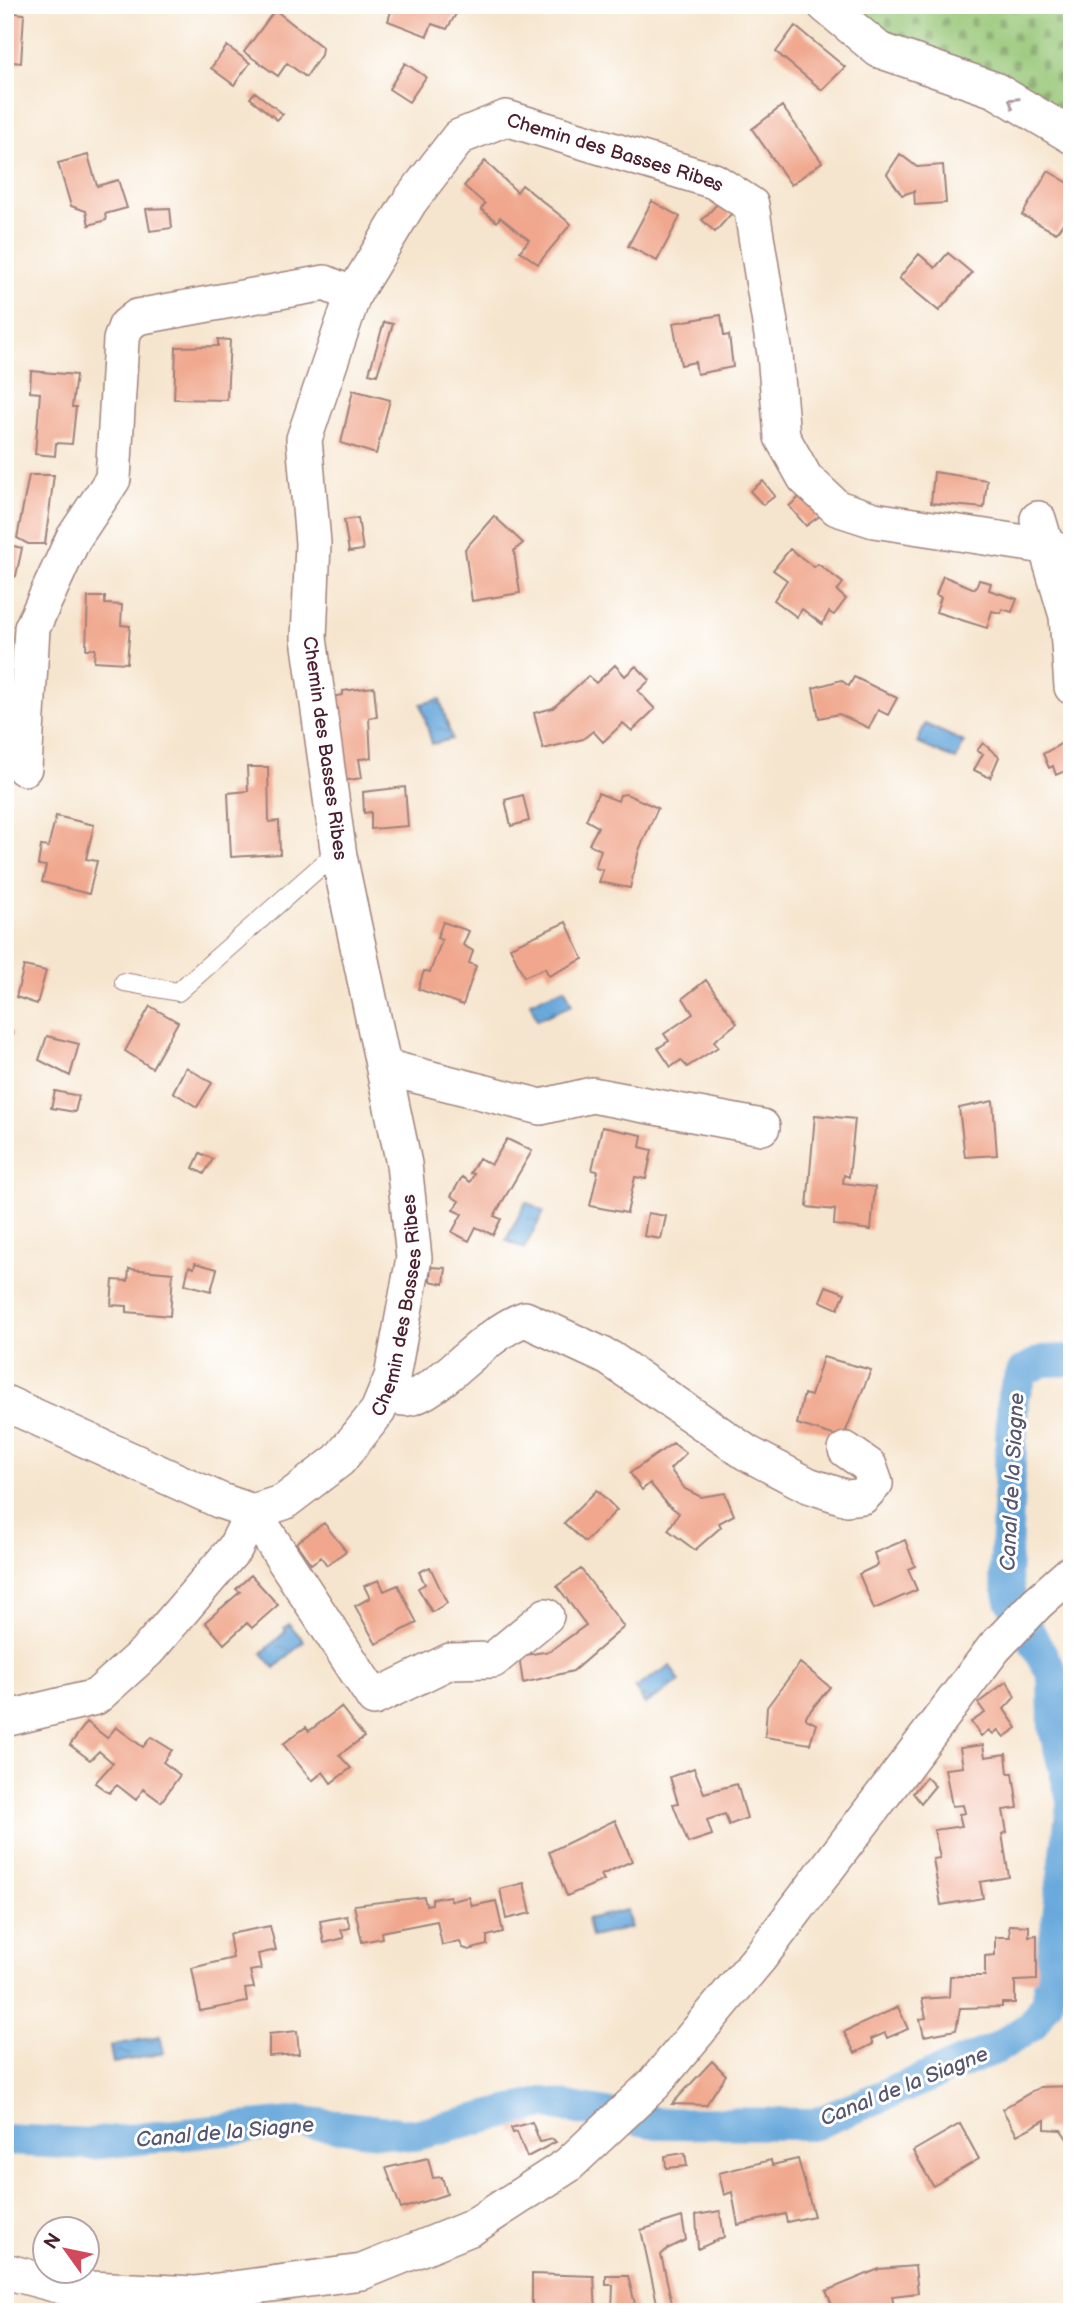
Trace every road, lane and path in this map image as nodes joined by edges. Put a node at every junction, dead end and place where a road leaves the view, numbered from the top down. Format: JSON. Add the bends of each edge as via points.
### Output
{"nodes":[{"id":1,"x":825,"y":5,"type":"edge"},
{"id":2,"x":1072,"y":136,"type":"edge"},
{"id":3,"x":353,"y":295,"type":"junction"},
{"id":4,"x":1051,"y":540,"type":"edge"},
{"id":5,"x":1072,"y":687,"type":"edge"},
{"id":6,"x":24,"y":768,"type":"dead end"},
{"id":7,"x":338,"y":851,"type":"junction"},
{"id":8,"x":124,"y":982,"type":"dead end"},
{"id":9,"x":384,"y":1068,"type":"junction"},
{"id":10,"x":762,"y":1127,"type":"dead end"},
{"id":11,"x":387,"y":1394,"type":"junction"},
{"id":12,"x":5,"y":1403,"type":"edge"},
{"id":13,"x":846,"y":1450,"type":"dead end"},
{"id":14,"x":253,"y":1512,"type":"junction"},
{"id":15,"x":1072,"y":1572,"type":"edge"},
{"id":16,"x":546,"y":1616,"type":"dead end"},
{"id":17,"x":5,"y":1719,"type":"edge"},
{"id":18,"x":5,"y":2271,"type":"edge"}],
"edges":[{"from":2,"to":1,"type":"street","one_way":true,"via":[[995,90],[879,50]]},
{"from":3,"to":4,"type":"street","name":"Chemin des Basses Ribes","via":[[410,201],[459,137],[506,118],[714,181],[751,205],[775,354],[782,437],[805,478],[837,508],[874,520]]},
{"from":3,"to":6,"type":"street","via":[[326,283],[137,317],[126,326],[121,340],[113,479],[73,539],[32,628]]},
{"from":3,"to":7,"type":"street","name":"Chemin des Basses Ribes","via":[[304,439],[313,543],[309,638]]},
{"from":4,"to":5,"type":"street","via":[[1067,616]]},
{"from":7,"to":8,"type":"lane","via":[[178,992]]},
{"from":7,"to":9,"type":"street","name":"Chemin des Basses Ribes"},
{"from":9,"to":10,"type":"street","via":[[541,1107],[592,1095]]},
{"from":9,"to":11,"type":"street","name":"Chemin des Basses Ribes","via":[[404,1164],[414,1258]]},
{"from":11,"to":13,"type":"street","via":[[411,1398],[438,1382],[506,1325],[525,1319],[609,1358],[710,1429],[784,1472],[847,1498],[863,1496],[876,1483],[869,1466]]},
{"from":11,"to":14,"type":"street","name":"Chemin des Basses Ribes","via":[[339,1460],[284,1502]]},
{"from":12,"to":14,"type":"street"},
{"from":14,"to":16,"type":"street","via":[[374,1698],[450,1661],[493,1660]]},
{"from":14,"to":17,"type":"street","via":[[234,1548],[148,1650],[96,1697]]},
{"from":15,"to":18,"type":"street","via":[[994,1648],[760,1957],[654,2084],[568,2165],[471,2228],[362,2272],[182,2294],[69,2288]]}]}
